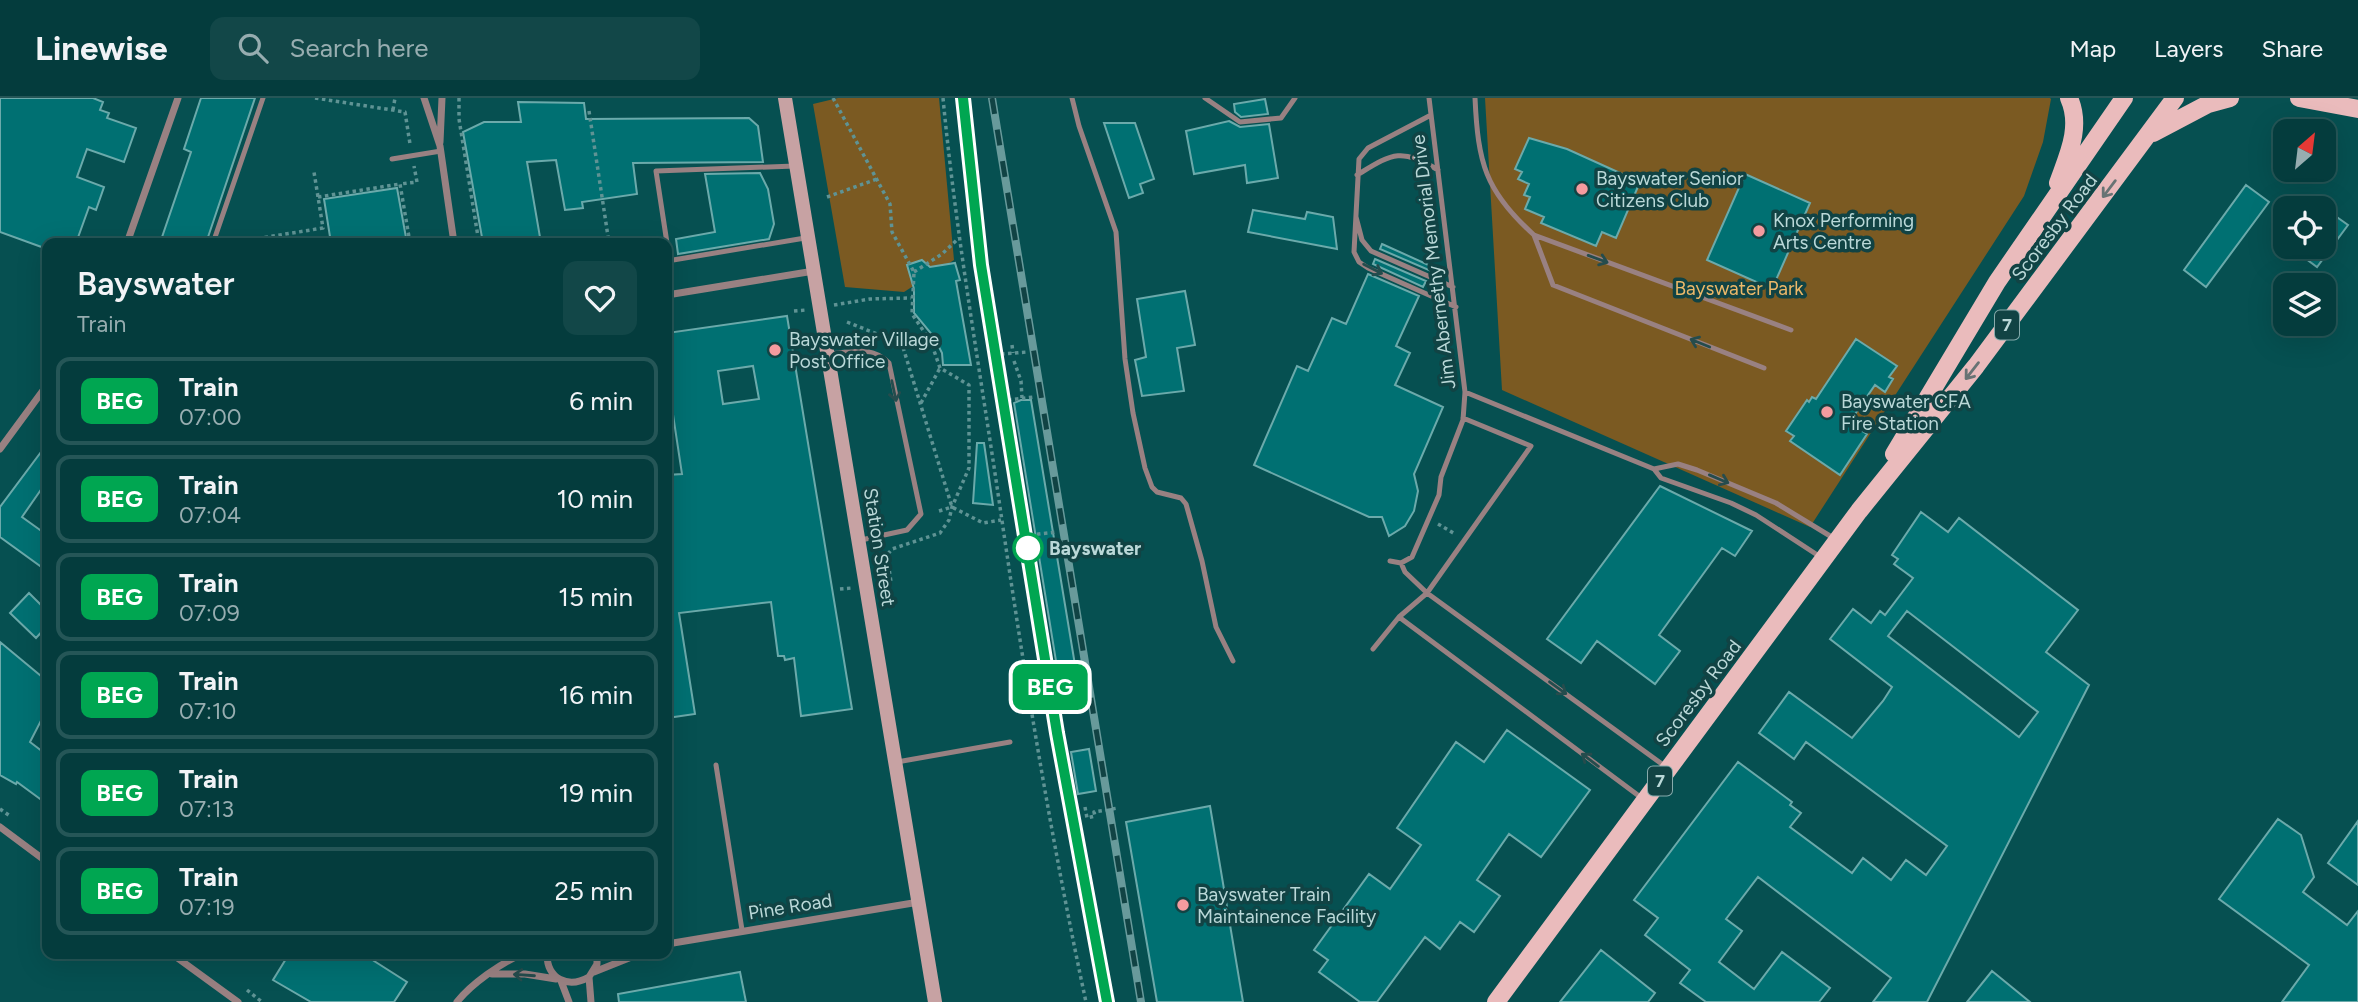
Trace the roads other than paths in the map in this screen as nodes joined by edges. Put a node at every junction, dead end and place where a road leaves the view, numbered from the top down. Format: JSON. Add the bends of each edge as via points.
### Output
{"nodes":[{"id":1,"x":178,"y":98,"type":"edge"},
{"id":2,"x":263,"y":98,"type":"edge"},
{"id":3,"x":424,"y":98,"type":"edge"},
{"id":4,"x":442,"y":98,"type":"edge"},
{"id":5,"x":785,"y":98,"type":"edge"},
{"id":6,"x":1072,"y":98,"type":"edge"},
{"id":7,"x":1205,"y":98,"type":"edge"},
{"id":8,"x":1295,"y":98,"type":"edge"},
{"id":9,"x":1429,"y":98,"type":"edge"},
{"id":10,"x":1475,"y":98,"type":"edge"},
{"id":11,"x":2069,"y":98,"type":"edge"},
{"id":12,"x":2124,"y":98,"type":"edge"},
{"id":13,"x":2175,"y":98,"type":"edge"},
{"id":14,"x":2230,"y":98,"type":"edge"},
{"id":15,"x":2299,"y":98,"type":"edge"},
{"id":16,"x":2341,"y":98,"type":"edge"},
{"id":17,"x":2358,"y":104,"type":"edge"},
{"id":18,"x":2358,"y":109,"type":"edge"},
{"id":19,"x":1431,"y":115,"type":"junction"},
{"id":20,"x":2149,"y":134,"type":"junction"},
{"id":21,"x":440,"y":148,"type":"junction"},
{"id":22,"x":392,"y":159,"type":"dead end"},
{"id":23,"x":795,"y":166,"type":"junction"},
{"id":24,"x":1438,"y":170,"type":"junction"},
{"id":25,"x":1357,"y":175,"type":"junction"},
{"id":26,"x":2049,"y":206,"type":"junction"},
{"id":27,"x":1354,"y":210,"type":"junction"},
{"id":28,"x":1534,"y":235,"type":"junction"},
{"id":29,"x":808,"y":237,"type":"junction"},
{"id":30,"x":129,"y":238,"type":"edge"},
{"id":31,"x":214,"y":238,"type":"edge"},
{"id":32,"x":453,"y":238,"type":"edge"},
{"id":33,"x":666,"y":238,"type":"edge"},
{"id":34,"x":672,"y":260,"type":"edge"},
{"id":35,"x":814,"y":271,"type":"junction"},
{"id":36,"x":1453,"y":287,"type":"junction"},
{"id":37,"x":672,"y":294,"type":"edge"},
{"id":38,"x":1456,"y":307,"type":"junction"},
{"id":39,"x":1791,"y":330,"type":"dead end"},
{"id":40,"x":829,"y":354,"type":"junction"},
{"id":41,"x":1763,"y":368,"type":"dead end"},
{"id":42,"x":42,"y":391,"type":"edge"},
{"id":43,"x":1465,"y":392,"type":"junction"},
{"id":44,"x":1463,"y":418,"type":"junction"},
{"id":45,"x":2,"y":443,"type":"edge"},
{"id":46,"x":1654,"y":469,"type":"junction"},
{"id":47,"x":1859,"y":511,"type":"junction"},
{"id":48,"x":860,"y":540,"type":"junction"},
{"id":49,"x":1838,"y":541,"type":"junction"},
{"id":50,"x":1824,"y":559,"type":"junction"},
{"id":51,"x":1390,"y":561,"type":"dead end"},
{"id":52,"x":1401,"y":563,"type":"junction"},
{"id":53,"x":1427,"y":593,"type":"junction"},
{"id":54,"x":1399,"y":617,"type":"junction"},
{"id":55,"x":1373,"y":649,"type":"dead end"},
{"id":56,"x":1233,"y":660,"type":"dead end"},
{"id":57,"x":1010,"y":742,"type":"dead end"},
{"id":58,"x":897,"y":762,"type":"junction"},
{"id":59,"x":716,"y":765,"type":"dead end"},
{"id":60,"x":1669,"y":768,"type":"junction"},
{"id":61,"x":1645,"y":801,"type":"junction"},
{"id":62,"x":0,"y":827,"type":"edge"},
{"id":63,"x":42,"y":858,"type":"edge"},
{"id":64,"x":919,"y":902,"type":"junction"},
{"id":65,"x":742,"y":930,"type":"junction"},
{"id":66,"x":672,"y":943,"type":"edge"},
{"id":67,"x":179,"y":959,"type":"edge"},
{"id":68,"x":511,"y":959,"type":"edge"},
{"id":69,"x":547,"y":959,"type":"edge"},
{"id":70,"x":596,"y":959,"type":"edge"},
{"id":71,"x":628,"y":959,"type":"edge"},
{"id":72,"x":491,"y":974,"type":"junction"},
{"id":73,"x":591,"y":975,"type":"junction"},
{"id":74,"x":559,"y":980,"type":"junction"},
{"id":75,"x":238,"y":1002,"type":"edge"},
{"id":76,"x":457,"y":1002,"type":"edge"},
{"id":77,"x":569,"y":1002,"type":"edge"},
{"id":78,"x":591,"y":1002,"type":"edge"},
{"id":79,"x":935,"y":1002,"type":"edge"},
{"id":80,"x":1496,"y":1002,"type":"edge"}],
"edges":[{"from":1,"to":30,"type":"street"},
{"from":2,"to":31,"type":"lane"},
{"from":3,"to":21,"type":"street"},
{"from":4,"to":21,"type":"street"},
{"from":5,"to":23,"type":"main road","name":"Station Street"},
{"from":6,"to":56,"type":"lane","via":[[1116,232],[1125,359],[1145,468],[1157,492],[1181,498],[1186,505],[1216,627]]},
{"from":7,"to":8,"type":"lane","via":[[1240,122],[1281,118]]},
{"from":9,"to":19,"type":"lane","name":"Jim Abernethy Memorial Drive"},
{"from":10,"to":28,"type":"lane","via":[[1484,167],[1492,187],[1508,212]]},
{"from":11,"to":26,"type":"main road","via":[[2075,134]]},
{"from":12,"to":26,"type":"main road","name":"Scoresby Road","number":"7"},
{"from":13,"to":20,"type":"main road","name":"Scoresby Road","number":"7"},
{"from":14,"to":20,"type":"main road"},
{"from":15,"to":18,"type":"main road"},
{"from":16,"to":17,"type":"main road"},
{"from":19,"to":24,"type":"lane","name":"Jim Abernethy Memorial Drive"},
{"from":19,"to":25,"type":"lane","via":[[1368,148],[1359,159]]},
{"from":20,"to":47,"type":"main road","name":"Scoresby Road","number":"7","one_way":true,"via":[[1976,366]]},
{"from":21,"to":22,"type":"lane"},
{"from":21,"to":32,"type":"street"},
{"from":23,"to":29,"type":"main road","name":"Station Street"},
{"from":23,"to":33,"type":"lane","via":[[656,171]]},
{"from":24,"to":25,"type":"lane","via":[[1419,158],[1390,155]]},
{"from":24,"to":36,"type":"lane","name":"Jim Abernethy Memorial Drive"},
{"from":25,"to":27,"type":"lane"},
{"from":26,"to":47,"type":"main road","name":"Scoresby Road","number":"7","via":[[1997,282]]},
{"from":27,"to":36,"type":"lane","via":[[1362,240],[1371,251]]},
{"from":27,"to":38,"type":"lane","one_way":true,"via":[[1353,252],[1359,262]]},
{"from":28,"to":39,"type":"lane","one_way":true},
{"from":41,"to":28,"type":"lane","one_way":true,"via":[[1553,285]]},
{"from":29,"to":34,"type":"lane"},
{"from":29,"to":35,"type":"main road","name":"Station Street"},
{"from":35,"to":37,"type":"street"},
{"from":35,"to":40,"type":"main road","name":"Station Street"},
{"from":36,"to":38,"type":"lane","name":"Jim Abernethy Memorial Drive"},
{"from":38,"to":43,"type":"lane","name":"Jim Abernethy Memorial Drive"},
{"from":40,"to":48,"type":"main road","name":"Station Street"},
{"from":40,"to":48,"type":"lane","one_way":true,"via":[[869,351],[889,363],[921,514],[907,530]]},
{"from":42,"to":45,"type":"street"},
{"from":43,"to":44,"type":"lane","name":"Jim Abernethy Memorial Drive"},
{"from":43,"to":46,"type":"lane"},
{"from":44,"to":52,"type":"lane","name":"Jim Abernethy Memorial Drive","via":[[1439,495],[1412,557]]},
{"from":44,"to":53,"type":"lane","via":[[1531,446]]},
{"from":46,"to":49,"type":"lane","one_way":true,"via":[[1678,464],[1716,477],[1776,503]]},
{"from":46,"to":50,"type":"lane","via":[[1661,478],[1756,515]]},
{"from":47,"to":49,"type":"main road","name":"Scoresby Road","number":"7"},
{"from":48,"to":58,"type":"main road","name":"Station Street"},
{"from":49,"to":50,"type":"main road","name":"Scoresby Road","number":"7"},
{"from":50,"to":60,"type":"main road","name":"Scoresby Road","number":"7"},
{"from":51,"to":52,"type":"lane"},
{"from":52,"to":53,"type":"lane"},
{"from":53,"to":54,"type":"lane"},
{"from":53,"to":60,"type":"lane","one_way":true},
{"from":54,"to":55,"type":"lane"},
{"from":61,"to":54,"type":"lane","one_way":true},
{"from":57,"to":58,"type":"lane"},
{"from":58,"to":64,"type":"main road","name":"Station Street"},
{"from":59,"to":65,"type":"lane"},
{"from":60,"to":61,"type":"main road","name":"Scoresby Road","number":"7"},
{"from":61,"to":80,"type":"main road","name":"Scoresby Road","number":"7"},
{"from":62,"to":63,"type":"street"},
{"from":64,"to":65,"type":"street","name":"Pine Road"},
{"from":64,"to":79,"type":"main road","name":"Station Street"},
{"from":65,"to":66,"type":"street","name":"Pine Road"},
{"from":67,"to":75,"type":"street"},
{"from":68,"to":72,"type":"street"},
{"from":69,"to":74,"type":"street"},
{"from":70,"to":73,"type":"street"},
{"from":71,"to":73,"type":"street"},
{"from":74,"to":72,"type":"street","one_way":true},
{"from":72,"to":76,"type":"street"},
{"from":73,"to":74,"type":"street","via":[[581,982]]},
{"from":73,"to":78,"type":"street"},
{"from":74,"to":77,"type":"street"}]}
